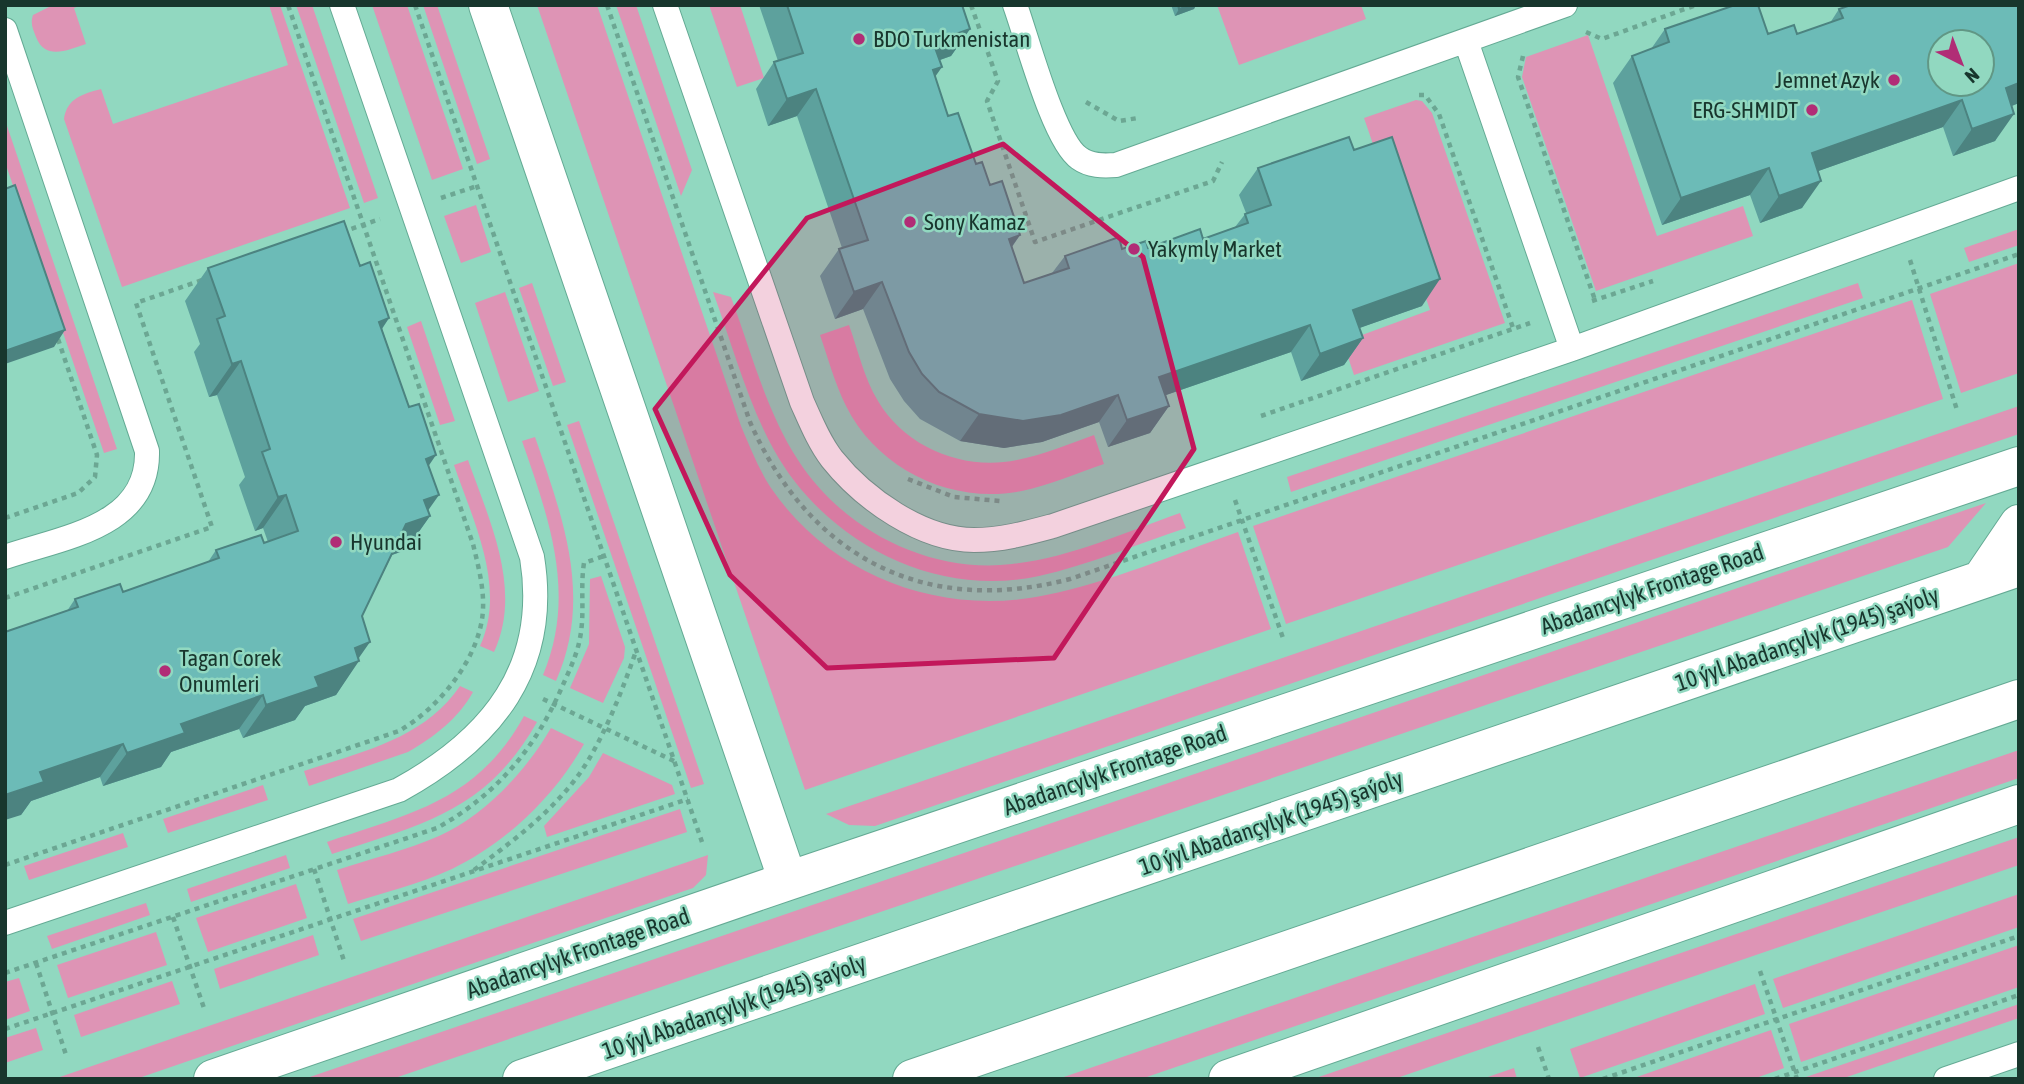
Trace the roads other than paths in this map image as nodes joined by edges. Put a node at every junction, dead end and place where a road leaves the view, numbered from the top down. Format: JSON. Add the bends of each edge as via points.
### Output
{"nodes":[{"id":1,"x":342,"y":5,"type":"edge"},
{"id":2,"x":488,"y":5,"type":"edge"},
{"id":3,"x":665,"y":5,"type":"edge"},
{"id":4,"x":1015,"y":5,"type":"edge"},
{"id":5,"x":1565,"y":5,"type":"edge"},
{"id":6,"x":5,"y":30,"type":"edge"},
{"id":7,"x":1466,"y":41,"type":"junction"},
{"id":8,"x":2019,"y":188,"type":"edge"},
{"id":9,"x":1572,"y":349,"type":"junction"},
{"id":10,"x":2019,"y":466,"type":"edge"},
{"id":11,"x":2019,"y":524,"type":"edge"},
{"id":12,"x":5,"y":557,"type":"edge"},
{"id":13,"x":2019,"y":567,"type":"edge"},
{"id":14,"x":1982,"y":580,"type":"junction"},
{"id":15,"x":2019,"y":699,"type":"edge"},
{"id":16,"x":2019,"y":804,"type":"edge"},
{"id":17,"x":788,"y":881,"type":"junction"},
{"id":18,"x":5,"y":923,"type":"edge"},
{"id":19,"x":2019,"y":1054,"type":"edge"},
{"id":20,"x":213,"y":1079,"type":"edge"},
{"id":21,"x":522,"y":1079,"type":"edge"},
{"id":22,"x":912,"y":1079,"type":"edge"},
{"id":23,"x":1228,"y":1079,"type":"edge"},
{"id":24,"x":1946,"y":1079,"type":"edge"}],
"edges":[{"from":1,"to":18,"type":"lane","via":[[532,557],[536,615],[532,642],[514,685],[492,719],[451,758],[399,790]]},
{"from":2,"to":17,"type":"street"},
{"from":3,"to":9,"type":"lane","via":[[816,432],[851,480],[921,527],[971,540],[1042,529]]},
{"from":4,"to":7,"type":"lane","via":[[1060,132],[1080,159],[1099,166],[1116,166]]},
{"from":5,"to":7,"type":"lane"},
{"from":6,"to":12,"type":"lane","via":[[147,451],[148,472],[128,507],[107,522]]},
{"from":7,"to":9,"type":"lane"},
{"from":8,"to":9,"type":"lane"},
{"from":10,"to":17,"type":"street","name":"Abadancylyk Frontage Road"},
{"from":11,"to":14,"type":"street"},
{"from":13,"to":14,"type":"street","name":"10 ýyl Abadançylyk (1945) şaýoly"},
{"from":14,"to":21,"type":"street","name":"10 ýyl Abadançylyk (1945) şaýoly"},
{"from":15,"to":22,"type":"street"},
{"from":16,"to":23,"type":"street"},
{"from":17,"to":20,"type":"street","name":"Abadancylyk Frontage Road"},
{"from":19,"to":24,"type":"lane"}]}
